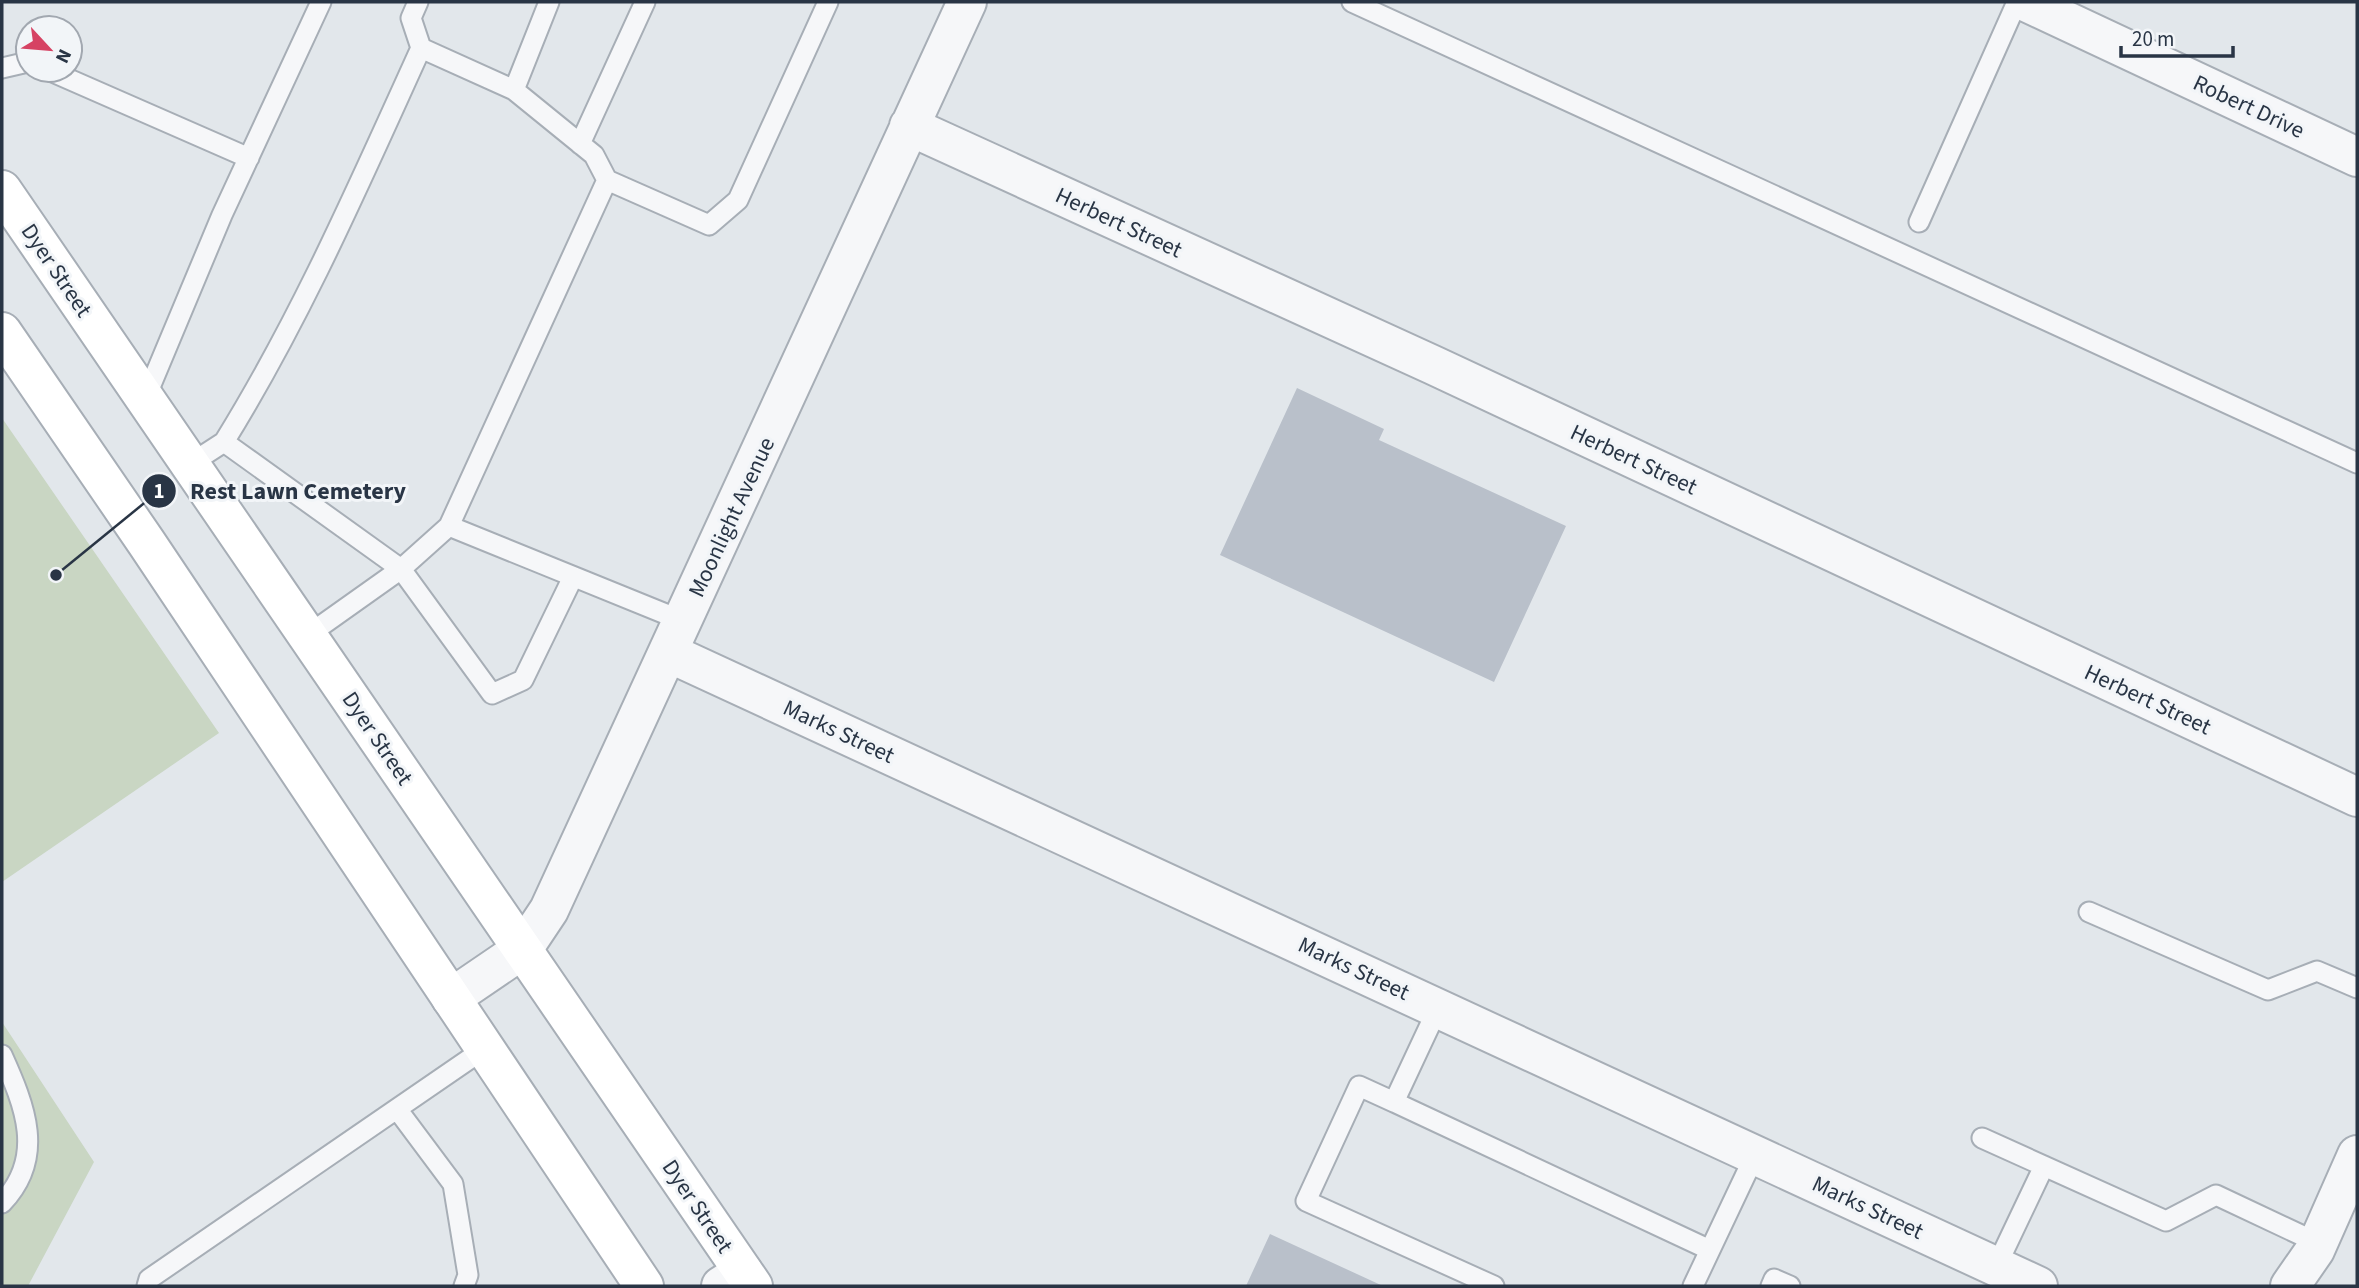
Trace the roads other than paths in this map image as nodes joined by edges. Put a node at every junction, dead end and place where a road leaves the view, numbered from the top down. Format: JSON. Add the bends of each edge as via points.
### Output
{"nodes":[{"id":1,"x":321,"y":2,"type":"edge"},
{"id":2,"x":418,"y":2,"type":"edge"},
{"id":3,"x":550,"y":2,"type":"edge"},
{"id":4,"x":645,"y":2,"type":"edge"},
{"id":5,"x":828,"y":2,"type":"edge"},
{"id":6,"x":967,"y":2,"type":"edge"},
{"id":7,"x":1352,"y":2,"type":"edge"},
{"id":8,"x":2017,"y":2,"type":"edge"},
{"id":9,"x":2026,"y":2,"type":"edge"},
{"id":10,"x":421,"y":48,"type":"junction"},
{"id":11,"x":80,"y":84,"type":"edge"},
{"id":12,"x":514,"y":90,"type":"junction"},
{"id":13,"x":909,"y":126,"type":"junction"},
{"id":14,"x":580,"y":144,"type":"junction"},
{"id":15,"x":2357,"y":157,"type":"edge"},
{"id":16,"x":249,"y":158,"type":"junction"},
{"id":17,"x":607,"y":180,"type":"junction"},
{"id":18,"x":2,"y":190,"type":"edge"},
{"id":19,"x":1919,"y":222,"type":"dead end"},
{"id":20,"x":2,"y":332,"type":"edge"},
{"id":21,"x":145,"y":399,"type":"junction"},
{"id":22,"x":224,"y":442,"type":"junction"},
{"id":23,"x":2357,"y":463,"type":"edge"},
{"id":24,"x":190,"y":464,"type":"junction"},
{"id":25,"x":449,"y":527,"type":"junction"},
{"id":26,"x":401,"y":569,"type":"junction"},
{"id":27,"x":573,"y":577,"type":"junction"},
{"id":28,"x":308,"y":635,"type":"junction"},
{"id":29,"x":676,"y":637,"type":"junction"},
{"id":30,"x":2357,"y":797,"type":"edge"},
{"id":31,"x":2089,"y":912,"type":"dead end"},
{"id":32,"x":523,"y":949,"type":"junction"},
{"id":33,"x":2357,"y":988,"type":"edge"},
{"id":34,"x":451,"y":998,"type":"junction"},
{"id":35,"x":1438,"y":1008,"type":"junction"},
{"id":36,"x":484,"y":1049,"type":"junction"},
{"id":37,"x":2,"y":1055,"type":"edge"},
{"id":38,"x":1394,"y":1102,"type":"junction"},
{"id":39,"x":397,"y":1109,"type":"junction"},
{"id":40,"x":1982,"y":1138,"type":"dead end"},
{"id":41,"x":1755,"y":1155,"type":"junction"},
{"id":42,"x":2357,"y":1155,"type":"edge"},
{"id":43,"x":2044,"y":1166,"type":"junction"},
{"id":44,"x":2,"y":1203,"type":"edge"},
{"id":45,"x":2318,"y":1243,"type":"junction"},
{"id":46,"x":1710,"y":1250,"type":"junction"},
{"id":47,"x":1996,"y":1267,"type":"junction"},
{"id":48,"x":739,"y":1282,"type":"edge"},
{"id":49,"x":147,"y":1286,"type":"edge"},
{"id":50,"x":464,"y":1286,"type":"edge"},
{"id":51,"x":644,"y":1286,"type":"edge"},
{"id":52,"x":1494,"y":1286,"type":"edge"},
{"id":53,"x":1693,"y":1286,"type":"edge"},
{"id":54,"x":1771,"y":1286,"type":"edge"},
{"id":55,"x":1790,"y":1286,"type":"edge"},
{"id":56,"x":2038,"y":1286,"type":"edge"},
{"id":57,"x":2290,"y":1286,"type":"edge"}],
"edges":[{"from":1,"to":16,"type":"lane"},
{"from":2,"to":10,"type":"lane","via":[[411,18]]},
{"from":3,"to":12,"type":"lane"},
{"from":4,"to":14,"type":"lane"},
{"from":5,"to":17,"type":"lane","via":[[738,200],[709,225]]},
{"from":6,"to":13,"type":"street","name":"Moonlight Avenue"},
{"from":7,"to":23,"type":"lane"},
{"from":8,"to":19,"type":"lane"},
{"from":9,"to":15,"type":"street","name":"Robert Drive"},
{"from":10,"to":12,"type":"lane"},
{"from":10,"to":22,"type":"lane","via":[[316,279]]},
{"from":11,"to":16,"type":"lane"},
{"from":12,"to":14,"type":"lane"},
{"from":13,"to":29,"type":"street","name":"Moonlight Avenue"},
{"from":13,"to":30,"type":"street","name":"Herbert Street","via":[[1459,377]]},
{"from":14,"to":17,"type":"lane","via":[[594,155]]},
{"from":16,"to":21,"type":"lane"},
{"from":17,"to":25,"type":"lane"},
{"from":18,"to":21,"type":"main road","name":"Dyer Street"},
{"from":20,"to":34,"type":"main road"},
{"from":21,"to":24,"type":"main road","name":"Dyer Street"},
{"from":22,"to":24,"type":"lane"},
{"from":22,"to":26,"type":"lane"},
{"from":24,"to":28,"type":"main road","name":"Dyer Street"},
{"from":25,"to":26,"type":"lane"},
{"from":25,"to":27,"type":"lane"},
{"from":26,"to":27,"type":"lane","via":[[492,694],[523,680]]},
{"from":26,"to":28,"type":"lane"},
{"from":27,"to":29,"type":"lane"},
{"from":28,"to":32,"type":"main road","name":"Dyer Street"},
{"from":29,"to":32,"type":"street","name":"Moonlight Avenue","via":[[549,910]]},
{"from":29,"to":35,"type":"street","name":"Marks Street"},
{"from":31,"to":33,"type":"lane","via":[[2268,990],[2317,971]]},
{"from":32,"to":34,"type":"street","name":"Moonlight Avenue"},
{"from":32,"to":48,"type":"main road","name":"Dyer Street"},
{"from":34,"to":36,"type":"main road"},
{"from":35,"to":38,"type":"lane"},
{"from":35,"to":41,"type":"street","name":"Marks Street"},
{"from":36,"to":39,"type":"lane"},
{"from":36,"to":51,"type":"main road"},
{"from":37,"to":44,"type":"lane","via":[[22,1099],[30,1136],[23,1172]]},
{"from":38,"to":46,"type":"lane"},
{"from":38,"to":52,"type":"lane","via":[[1359,1086],[1306,1200]]},
{"from":39,"to":49,"type":"lane","via":[[149,1279]]},
{"from":39,"to":50,"type":"lane","via":[[453,1184],[468,1275]]},
{"from":40,"to":43,"type":"lane"},
{"from":41,"to":46,"type":"lane"},
{"from":41,"to":47,"type":"street","name":"Marks Street"},
{"from":42,"to":45,"type":"street"},
{"from":43,"to":45,"type":"lane","via":[[2166,1221],[2216,1195]]},
{"from":43,"to":47,"type":"lane"},
{"from":45,"to":57,"type":"street"},
{"from":46,"to":53,"type":"lane"},
{"from":47,"to":56,"type":"street","name":"Marks Street"},
{"from":54,"to":55,"type":"lane","via":[[1774,1279]]}]}
